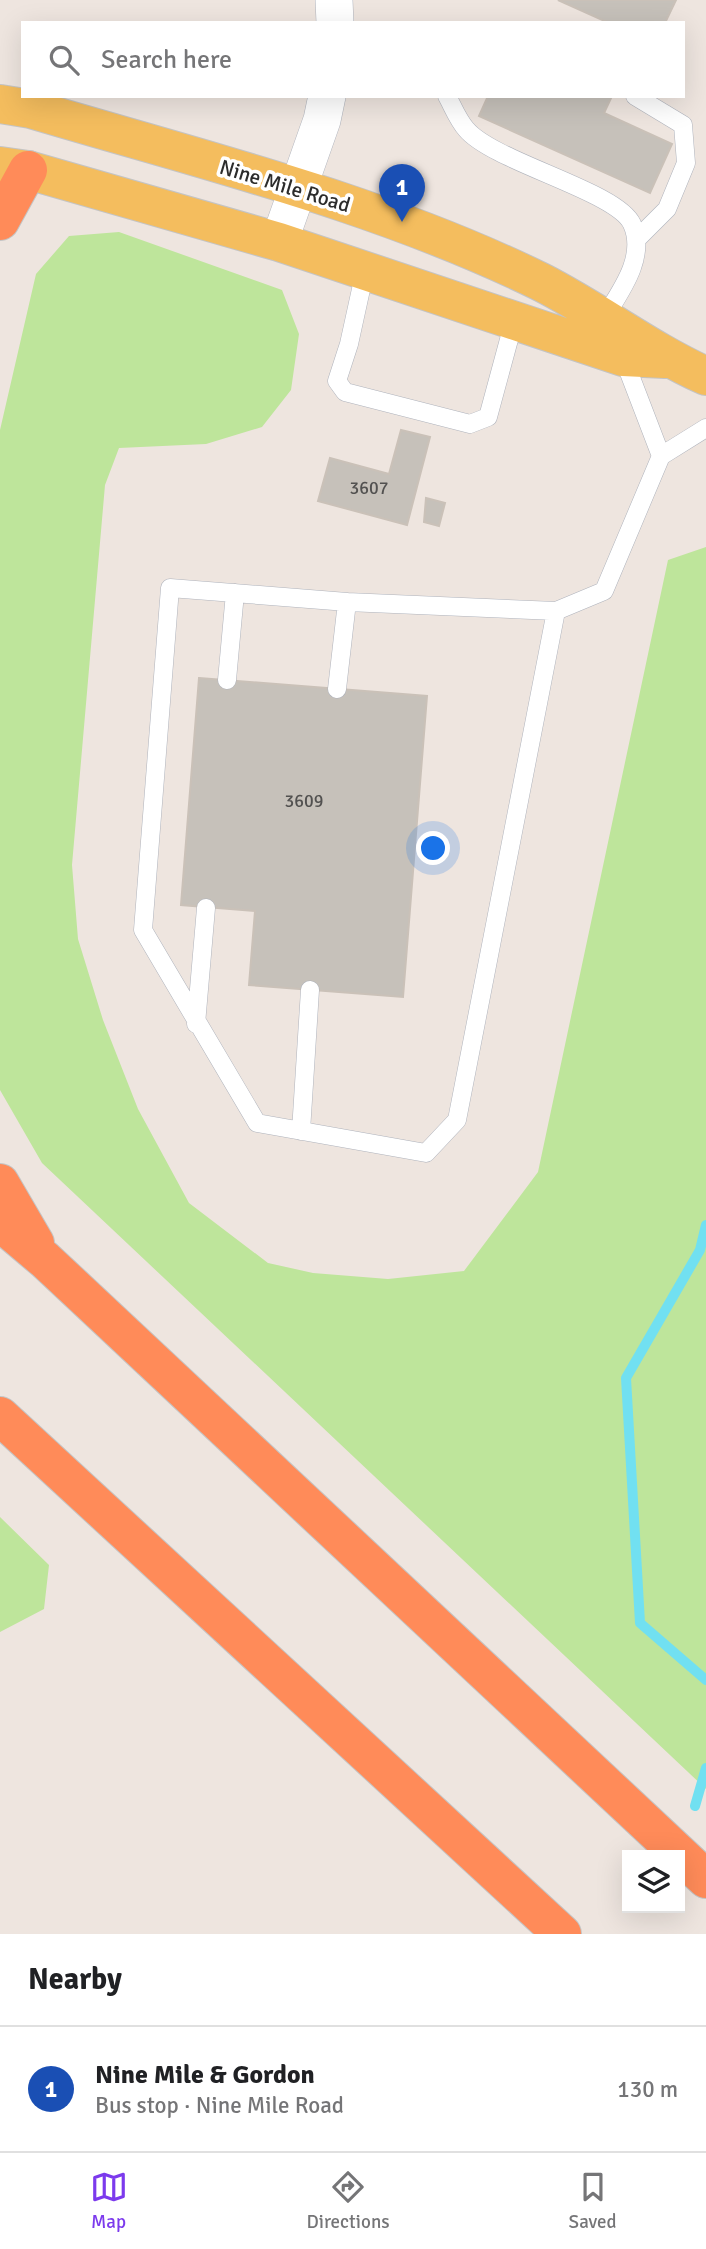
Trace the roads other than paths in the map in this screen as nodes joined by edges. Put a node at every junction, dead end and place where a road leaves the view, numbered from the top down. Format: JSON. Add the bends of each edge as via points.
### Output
{"nodes":[{"id":1,"x":334,"y":0,"type":"edge"},
{"id":2,"x":335,"y":21,"type":"edge"},
{"id":3,"x":327,"y":98,"type":"edge"},
{"id":4,"x":448,"y":98,"type":"edge"},
{"id":5,"x":638,"y":98,"type":"edge"},
{"id":6,"x":0,"y":104,"type":"edge"},
{"id":7,"x":14,"y":168,"type":"edge"},
{"id":8,"x":297,"y":189,"type":"junction"},
{"id":9,"x":0,"y":221,"type":"edge"},
{"id":10,"x":636,"y":240,"type":"junction"},
{"id":11,"x":279,"y":242,"type":"junction"},
{"id":12,"x":365,"y":271,"type":"junction"},
{"id":13,"x":604,"y":318,"type":"junction"},
{"id":14,"x":514,"y":321,"type":"junction"},
{"id":15,"x":623,"y":357,"type":"junction"},
{"id":16,"x":668,"y":359,"type":"junction"},
{"id":17,"x":706,"y":376,"type":"edge"},
{"id":18,"x":706,"y":428,"type":"edge"},
{"id":19,"x":661,"y":456,"type":"junction"},
{"id":20,"x":235,"y":593,"type":"junction"},
{"id":21,"x":347,"y":602,"type":"junction"},
{"id":22,"x":556,"y":611,"type":"junction"},
{"id":23,"x":227,"y":680,"type":"dead end"},
{"id":24,"x":337,"y":689,"type":"dead end"},
{"id":25,"x":206,"y":908,"type":"dead end"},
{"id":26,"x":310,"y":989,"type":"dead end"},
{"id":27,"x":196,"y":1024,"type":"junction"},
{"id":28,"x":301,"y":1131,"type":"junction"},
{"id":29,"x":0,"y":1183,"type":"edge"},
{"id":30,"x":0,"y":1222,"type":"edge"},
{"id":31,"x":45,"y":1260,"type":"junction"},
{"id":32,"x":0,"y":1416,"type":"edge"},
{"id":33,"x":706,"y":1879,"type":"edge"},
{"id":34,"x":562,"y":1934,"type":"edge"}],
"edges":[{"from":1,"to":2,"type":"street"},
{"from":3,"to":8,"type":"street"},
{"from":4,"to":10,"type":"lane","via":[[466,130],[610,204],[632,222]]},
{"from":5,"to":10,"type":"lane","via":[[683,125],[686,163],[667,209]]},
{"from":6,"to":8,"type":"main road","name":"Nine Mile Road","via":[[31,109]]},
{"from":7,"to":9,"type":"highway"},
{"from":7,"to":11,"type":"main road","name":"Nine Mile Road"},
{"from":8,"to":11,"type":"street"},
{"from":8,"to":13,"type":"main road","name":"Nine Mile Road","via":[[402,222],[541,283]]},
{"from":10,"to":13,"type":"lane","via":[[630,275]]},
{"from":11,"to":12,"type":"main road","name":"Nine Mile Road"},
{"from":12,"to":14,"type":"main road","name":"Nine Mile Road"},
{"from":12,"to":14,"type":"lane","via":[[337,381],[345,392],[470,424],[488,418]]},
{"from":13,"to":16,"type":"main road","name":"Nine Mile Road"},
{"from":14,"to":15,"type":"main road","name":"Nine Mile Road"},
{"from":15,"to":16,"type":"main road","name":"Nine Mile Road"},
{"from":15,"to":19,"type":"lane"},
{"from":16,"to":17,"type":"main road","name":"Nine Mile Road"},
{"from":18,"to":19,"type":"lane"},
{"from":19,"to":22,"type":"lane","via":[[604,591]]},
{"from":20,"to":21,"type":"lane"},
{"from":20,"to":23,"type":"lane"},
{"from":20,"to":27,"type":"lane","via":[[170,589],[143,930]]},
{"from":21,"to":22,"type":"lane"},
{"from":21,"to":24,"type":"lane"},
{"from":22,"to":28,"type":"lane","via":[[457,1120],[426,1153]]},
{"from":25,"to":27,"type":"lane"},
{"from":26,"to":28,"type":"lane"},
{"from":27,"to":28,"type":"lane","via":[[257,1123]]},
{"from":29,"to":31,"type":"highway"},
{"from":30,"to":31,"type":"highway"},
{"from":31,"to":33,"type":"highway"},
{"from":32,"to":34,"type":"highway"}]}
